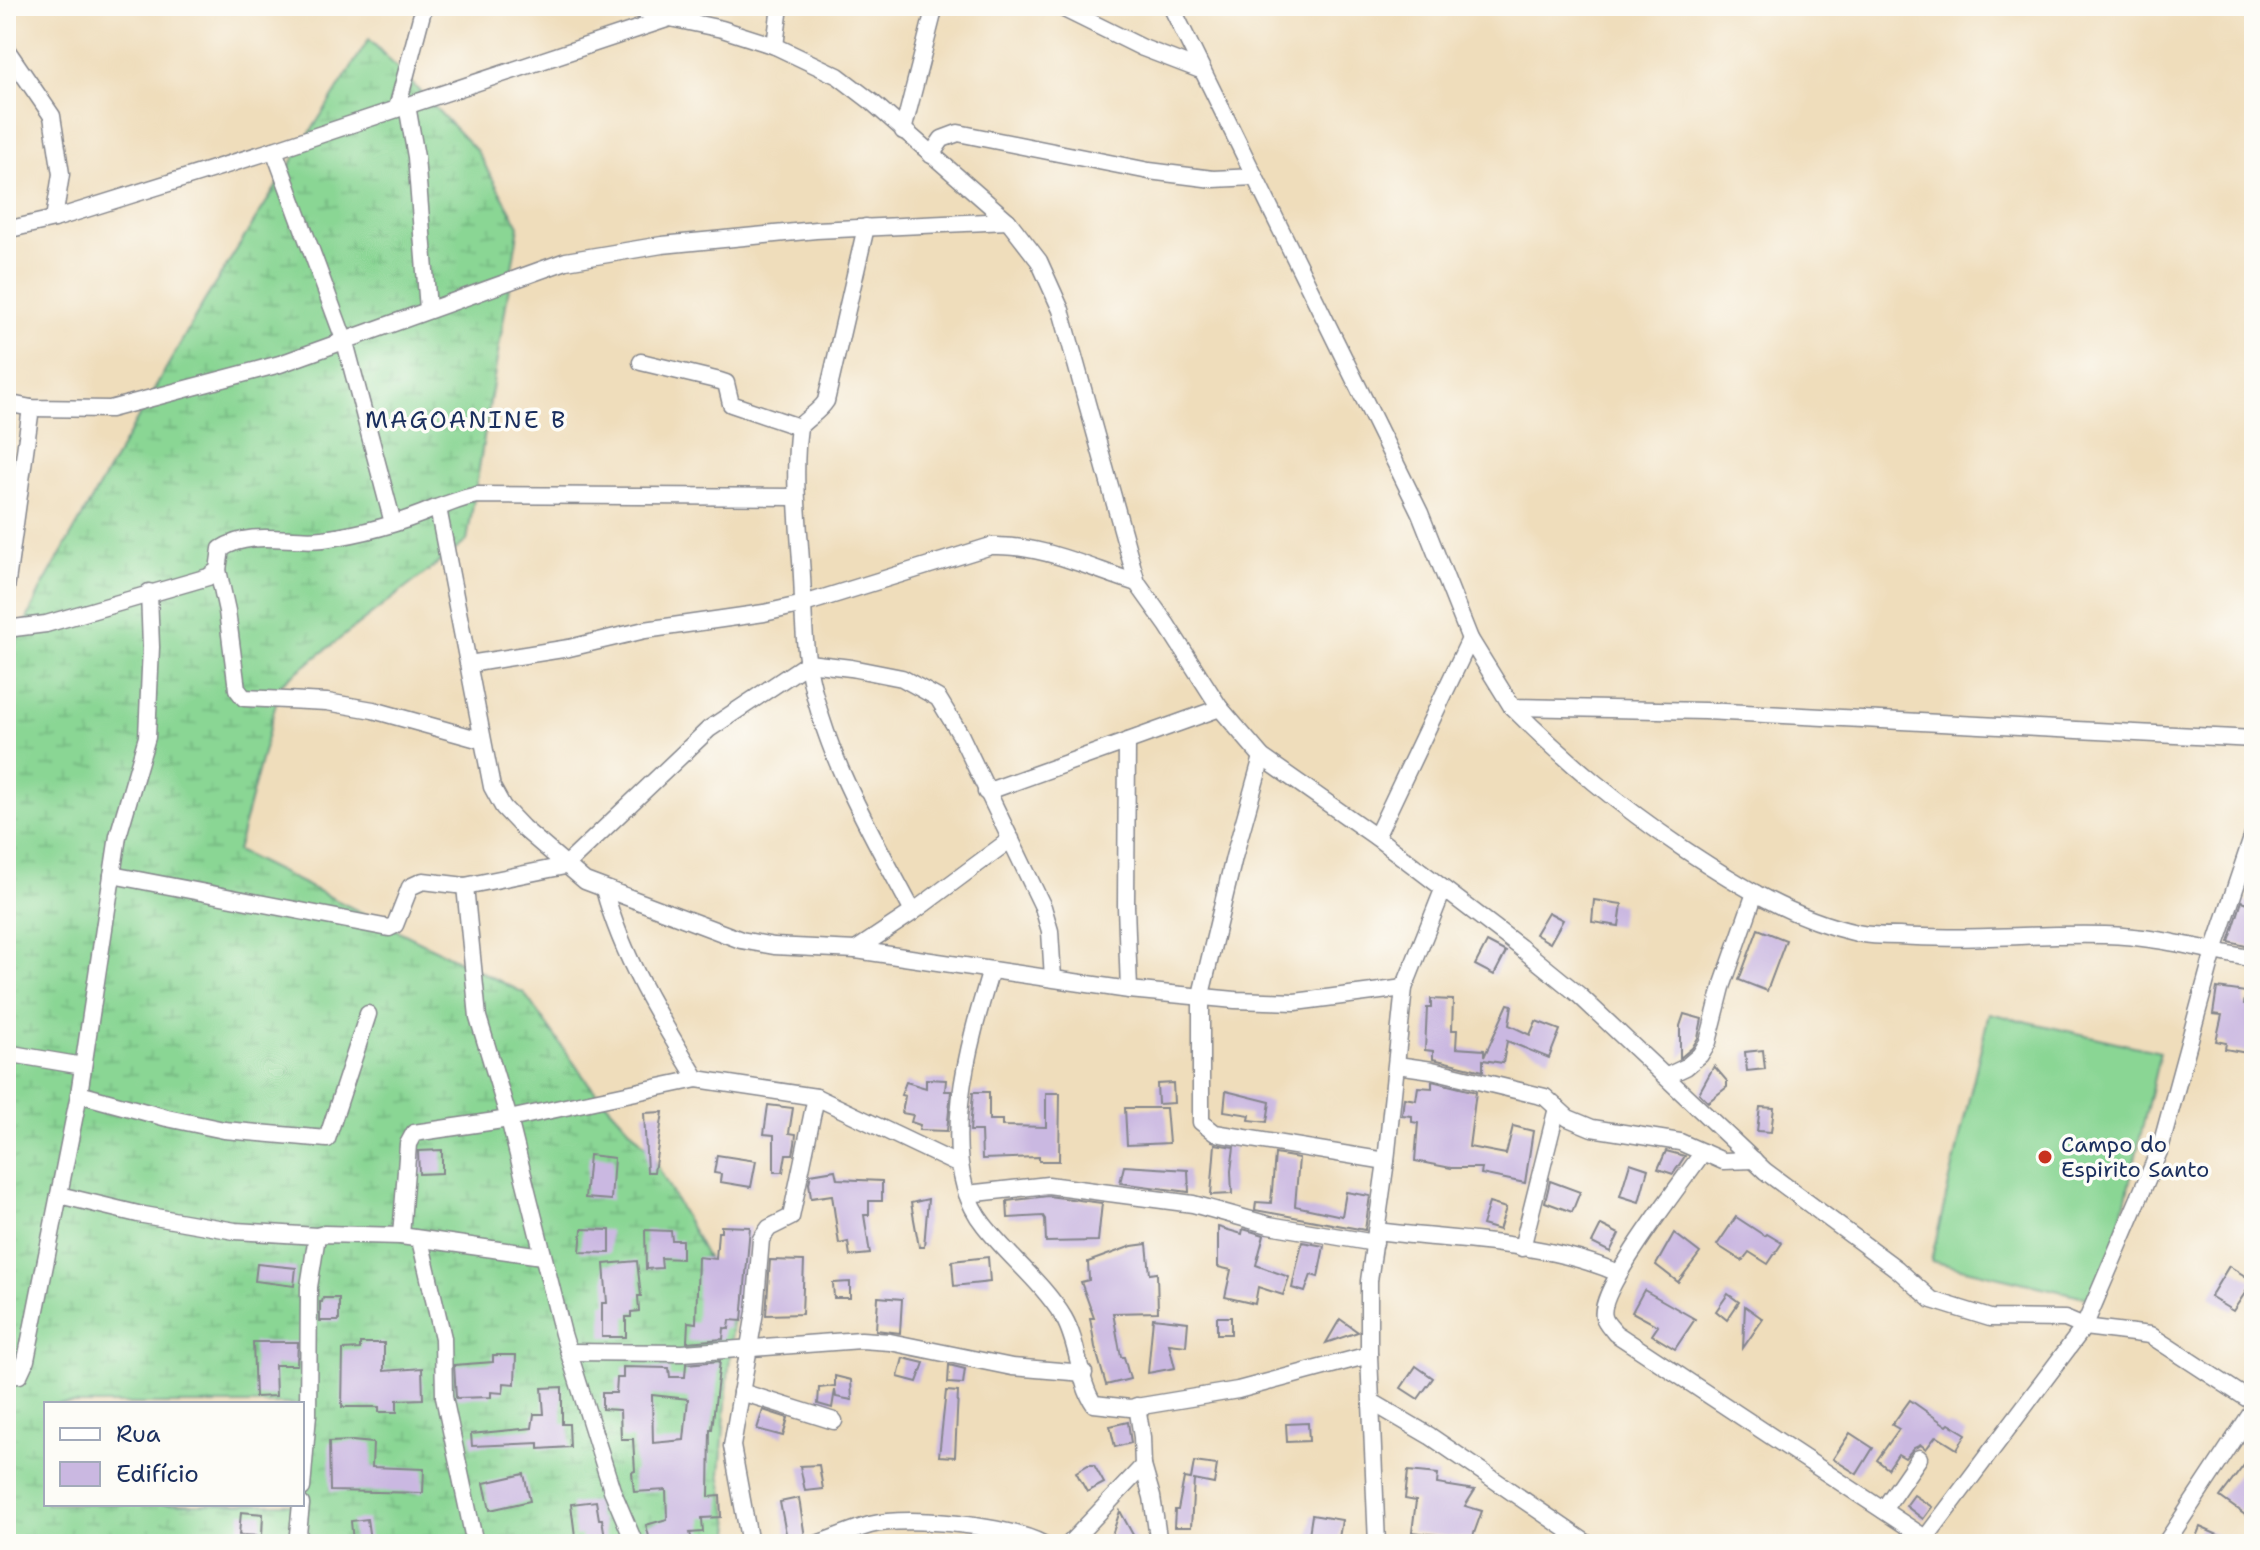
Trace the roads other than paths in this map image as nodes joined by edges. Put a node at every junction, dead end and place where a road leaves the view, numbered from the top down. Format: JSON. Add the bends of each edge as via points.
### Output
{"nodes":[{"id":1,"x":424,"y":6,"type":"edge"},
{"id":2,"x":628,"y":6,"type":"edge"},
{"id":3,"x":780,"y":6,"type":"edge"},
{"id":4,"x":935,"y":6,"type":"edge"},
{"id":5,"x":1058,"y":6,"type":"edge"},
{"id":6,"x":1171,"y":6,"type":"edge"},
{"id":7,"x":670,"y":18,"type":"junction"},
{"id":8,"x":775,"y":46,"type":"junction"},
{"id":9,"x":6,"y":49,"type":"edge"},
{"id":10,"x":1203,"y":71,"type":"junction"},
{"id":11,"x":402,"y":106,"type":"junction"},
{"id":12,"x":903,"y":131,"type":"junction"},
{"id":13,"x":274,"y":150,"type":"junction"},
{"id":14,"x":931,"y":155,"type":"junction"},
{"id":15,"x":1255,"y":177,"type":"junction"},
{"id":16,"x":54,"y":219,"type":"junction"},
{"id":17,"x":1008,"y":221,"type":"junction"},
{"id":18,"x":866,"y":227,"type":"junction"},
{"id":19,"x":6,"y":230,"type":"edge"},
{"id":20,"x":428,"y":309,"type":"junction"},
{"id":21,"x":345,"y":342,"type":"junction"},
{"id":22,"x":641,"y":362,"type":"dead end"},
{"id":23,"x":6,"y":403,"type":"edge"},
{"id":24,"x":31,"y":408,"type":"junction"},
{"id":25,"x":799,"y":427,"type":"junction"},
{"id":26,"x":796,"y":497,"type":"junction"},
{"id":27,"x":438,"y":508,"type":"junction"},
{"id":28,"x":393,"y":523,"type":"junction"},
{"id":29,"x":218,"y":570,"type":"junction"},
{"id":30,"x":1137,"y":583,"type":"junction"},
{"id":31,"x":6,"y":589,"type":"edge"},
{"id":32,"x":149,"y":592,"type":"junction"},
{"id":33,"x":804,"y":604,"type":"junction"},
{"id":34,"x":6,"y":629,"type":"edge"},
{"id":35,"x":1470,"y":639,"type":"junction"},
{"id":36,"x":808,"y":663,"type":"junction"},
{"id":37,"x":469,"y":664,"type":"junction"},
{"id":38,"x":1512,"y":707,"type":"junction"},
{"id":39,"x":1220,"y":708,"type":"junction"},
{"id":40,"x":2254,"y":739,"type":"edge"},
{"id":41,"x":481,"y":740,"type":"junction"},
{"id":42,"x":1127,"y":741,"type":"junction"},
{"id":43,"x":1262,"y":757,"type":"junction"},
{"id":44,"x":986,"y":792,"type":"junction"},
{"id":45,"x":2254,"y":832,"type":"edge"},
{"id":46,"x":1376,"y":837,"type":"junction"},
{"id":47,"x":1011,"y":839,"type":"junction"},
{"id":48,"x":2250,"y":851,"type":"edge"},
{"id":49,"x":565,"y":866,"type":"junction"},
{"id":50,"x":112,"y":875,"type":"junction"},
{"id":51,"x":465,"y":886,"type":"junction"},
{"id":52,"x":604,"y":889,"type":"junction"},
{"id":53,"x":1443,"y":890,"type":"junction"},
{"id":54,"x":1755,"y":893,"type":"junction"},
{"id":55,"x":913,"y":912,"type":"junction"},
{"id":56,"x":856,"y":950,"type":"junction"},
{"id":57,"x":2214,"y":951,"type":"junction"},
{"id":58,"x":2254,"y":959,"type":"edge"},
{"id":59,"x":991,"y":970,"type":"junction"},
{"id":60,"x":1053,"y":978,"type":"junction"},
{"id":61,"x":1404,"y":988,"type":"junction"},
{"id":62,"x":1129,"y":990,"type":"junction"},
{"id":63,"x":1201,"y":995,"type":"junction"},
{"id":64,"x":368,"y":1014,"type":"dead end"},
{"id":65,"x":6,"y":1053,"type":"edge"},
{"id":66,"x":1397,"y":1065,"type":"junction"},
{"id":67,"x":83,"y":1066,"type":"junction"},
{"id":68,"x":1667,"y":1076,"type":"junction"},
{"id":69,"x":697,"y":1079,"type":"junction"},
{"id":70,"x":79,"y":1094,"type":"junction"},
{"id":71,"x":816,"y":1097,"type":"junction"},
{"id":72,"x":1557,"y":1108,"type":"junction"},
{"id":73,"x":509,"y":1119,"type":"junction"},
{"id":74,"x":1703,"y":1152,"type":"junction"},
{"id":75,"x":1754,"y":1160,"type":"junction"},
{"id":76,"x":1386,"y":1161,"type":"junction"},
{"id":77,"x":959,"y":1165,"type":"junction"},
{"id":78,"x":967,"y":1194,"type":"junction"},
{"id":79,"x":59,"y":1195,"type":"junction"},
{"id":80,"x":317,"y":1236,"type":"junction"},
{"id":81,"x":401,"y":1236,"type":"junction"},
{"id":82,"x":1376,"y":1237,"type":"junction"},
{"id":83,"x":420,"y":1240,"type":"junction"},
{"id":84,"x":1522,"y":1248,"type":"junction"},
{"id":85,"x":542,"y":1256,"type":"junction"},
{"id":86,"x":1618,"y":1273,"type":"junction"},
{"id":87,"x":2084,"y":1327,"type":"junction"},
{"id":88,"x":749,"y":1348,"type":"junction"},
{"id":89,"x":569,"y":1352,"type":"junction"},
{"id":90,"x":1369,"y":1355,"type":"junction"},
{"id":91,"x":1084,"y":1373,"type":"junction"},
{"id":92,"x":6,"y":1376,"type":"edge"},
{"id":93,"x":741,"y":1392,"type":"junction"},
{"id":94,"x":1372,"y":1402,"type":"junction"},
{"id":95,"x":1137,"y":1406,"type":"junction"},
{"id":96,"x":2254,"y":1406,"type":"edge"},
{"id":97,"x":834,"y":1421,"type":"dead end"},
{"id":98,"x":1919,"y":1458,"type":"dead end"},
{"id":99,"x":304,"y":1463,"type":"edge"},
{"id":100,"x":1143,"y":1466,"type":"junction"},
{"id":101,"x":301,"y":1506,"type":"edge"},
{"id":102,"x":1883,"y":1510,"type":"junction"},
{"id":103,"x":1923,"y":1541,"type":"edge"},
{"id":104,"x":297,"y":1544,"type":"edge"},
{"id":105,"x":475,"y":1544,"type":"edge"},
{"id":106,"x":635,"y":1544,"type":"edge"},
{"id":107,"x":750,"y":1544,"type":"edge"},
{"id":108,"x":817,"y":1544,"type":"edge"},
{"id":109,"x":1043,"y":1544,"type":"edge"},
{"id":110,"x":1069,"y":1544,"type":"edge"},
{"id":111,"x":1159,"y":1544,"type":"edge"},
{"id":112,"x":1377,"y":1544,"type":"edge"},
{"id":113,"x":1588,"y":1544,"type":"edge"},
{"id":114,"x":2165,"y":1544,"type":"edge"}],
"edges":[{"from":1,"to":11,"type":"street"},
{"from":2,"to":7,"type":"street"},
{"from":3,"to":8,"type":"street"},
{"from":4,"to":12,"type":"street"},
{"from":5,"to":10,"type":"street"},
{"from":6,"to":10,"type":"street"},
{"from":7,"to":8,"type":"street"},
{"from":7,"to":11,"type":"street"},
{"from":8,"to":12,"type":"street","via":[[838,76]]},
{"from":9,"to":16,"type":"street","via":[[52,116],[61,174]]},
{"from":10,"to":15,"type":"street"},
{"from":11,"to":13,"type":"street"},
{"from":11,"to":20,"type":"street","via":[[416,157]]},
{"from":12,"to":14,"type":"street"},
{"from":13,"to":16,"type":"street"},
{"from":13,"to":21,"type":"street"},
{"from":14,"to":15,"type":"street","via":[[942,139],[958,133],[1149,171],[1213,179]]},
{"from":14,"to":17,"type":"street"},
{"from":15,"to":35,"type":"street","via":[[1420,513]]},
{"from":16,"to":19,"type":"street"},
{"from":17,"to":18,"type":"street"},
{"from":17,"to":30,"type":"street","via":[[1039,261],[1061,310]]},
{"from":18,"to":20,"type":"street","via":[[662,245],[566,261]]},
{"from":18,"to":25,"type":"street","via":[[826,401]]},
{"from":20,"to":21,"type":"street"},
{"from":21,"to":24,"type":"street","via":[[110,409]]},
{"from":21,"to":28,"type":"street"},
{"from":22,"to":25,"type":"street","via":[[726,383],[731,404]]},
{"from":23,"to":24,"type":"street"},
{"from":24,"to":31,"type":"street"},
{"from":25,"to":26,"type":"street"},
{"from":26,"to":27,"type":"street","via":[[477,495]]},
{"from":26,"to":33,"type":"street"},
{"from":27,"to":28,"type":"street"},
{"from":27,"to":37,"type":"street"},
{"from":28,"to":29,"type":"street","via":[[321,539],[232,541],[221,549]]},
{"from":29,"to":32,"type":"street"},
{"from":29,"to":41,"type":"street","via":[[237,689],[244,698],[373,710]]},
{"from":30,"to":33,"type":"street","via":[[1036,549],[991,546]]},
{"from":30,"to":39,"type":"street"},
{"from":32,"to":34,"type":"street","via":[[46,624]]},
{"from":32,"to":50,"type":"street","via":[[147,737]]},
{"from":33,"to":36,"type":"street"},
{"from":33,"to":37,"type":"street"},
{"from":35,"to":38,"type":"street"},
{"from":35,"to":46,"type":"street"},
{"from":36,"to":44,"type":"street","via":[[902,678],[938,698]]},
{"from":36,"to":49,"type":"street","via":[[709,729]]},
{"from":36,"to":55,"type":"street","via":[[834,758]]},
{"from":37,"to":41,"type":"street"},
{"from":38,"to":40,"type":"street","via":[[1705,711]]},
{"from":38,"to":54,"type":"street","via":[[1628,811]]},
{"from":39,"to":42,"type":"street"},
{"from":39,"to":43,"type":"street"},
{"from":41,"to":49,"type":"street","via":[[492,787],[503,807]]},
{"from":42,"to":44,"type":"street"},
{"from":42,"to":62,"type":"street"},
{"from":43,"to":46,"type":"street"},
{"from":43,"to":63,"type":"street"},
{"from":44,"to":47,"type":"street"},
{"from":45,"to":48,"type":"street"},
{"from":46,"to":53,"type":"street"},
{"from":47,"to":55,"type":"street"},
{"from":47,"to":60,"type":"street","via":[[1043,907]]},
{"from":48,"to":57,"type":"street"},
{"from":49,"to":51,"type":"street"},
{"from":49,"to":52,"type":"street"},
{"from":50,"to":51,"type":"street","via":[[389,928],[415,883]]},
{"from":50,"to":67,"type":"street"},
{"from":51,"to":73,"type":"street","via":[[478,1017]]},
{"from":52,"to":56,"type":"street","via":[[741,940]]},
{"from":52,"to":69,"type":"street","via":[[653,1006]]},
{"from":53,"to":61,"type":"street"},
{"from":53,"to":68,"type":"street","via":[[1579,995]]},
{"from":54,"to":57,"type":"street","via":[[1794,913],[1860,934],[2109,935]]},
{"from":54,"to":68,"type":"street","via":[[1708,1042],[1686,1067]]},
{"from":55,"to":56,"type":"street"},
{"from":56,"to":59,"type":"street"},
{"from":57,"to":58,"type":"street"},
{"from":57,"to":87,"type":"street","via":[[2160,1149]]},
{"from":59,"to":60,"type":"street"},
{"from":59,"to":77,"type":"street","via":[[962,1080]]},
{"from":60,"to":62,"type":"street"},
{"from":61,"to":63,"type":"street","via":[[1295,1002]]},
{"from":61,"to":66,"type":"street"},
{"from":62,"to":63,"type":"street"},
{"from":63,"to":76,"type":"street","via":[[1201,1122],[1215,1133]]},
{"from":64,"to":70,"type":"street","via":[[327,1139],[224,1130]]},
{"from":65,"to":67,"type":"street"},
{"from":66,"to":72,"type":"street","via":[[1507,1086],[1545,1097]]},
{"from":66,"to":76,"type":"street"},
{"from":67,"to":70,"type":"street"},
{"from":68,"to":75,"type":"street"},
{"from":69,"to":71,"type":"street"},
{"from":69,"to":73,"type":"street"},
{"from":70,"to":79,"type":"street"},
{"from":71,"to":77,"type":"street"},
{"from":71,"to":88,"type":"street","via":[[791,1217],[769,1228],[761,1239]]},
{"from":72,"to":74,"type":"street","via":[[1592,1128],[1680,1142]]},
{"from":72,"to":84,"type":"street"},
{"from":73,"to":81,"type":"street","via":[[414,1133],[408,1144]]},
{"from":73,"to":85,"type":"street"},
{"from":74,"to":75,"type":"street","via":[[1723,1161]]},
{"from":74,"to":86,"type":"street"},
{"from":75,"to":87,"type":"street","via":[[1932,1300],[1990,1318],[2065,1319]]},
{"from":76,"to":82,"type":"street"},
{"from":77,"to":78,"type":"street"},
{"from":78,"to":82,"type":"street","via":[[1048,1185],[1193,1204],[1269,1225]]},
{"from":78,"to":91,"type":"street","via":[[981,1223],[1065,1320]]},
{"from":79,"to":80,"type":"street","via":[[235,1231]]},
{"from":79,"to":92,"type":"street","via":[[24,1368],[19,1375]]},
{"from":80,"to":81,"type":"street"},
{"from":80,"to":99,"type":"street","via":[[309,1287]]},
{"from":81,"to":83,"type":"street"},
{"from":82,"to":84,"type":"street"},
{"from":82,"to":90,"type":"street","via":[[1369,1281]]},
{"from":83,"to":85,"type":"street"},
{"from":83,"to":105,"type":"street","via":[[443,1338],[444,1397]]},
{"from":84,"to":86,"type":"street","via":[[1591,1261]]},
{"from":85,"to":89,"type":"street"},
{"from":86,"to":102,"type":"street","via":[[1604,1317],[1615,1333]]},
{"from":87,"to":96,"type":"street","via":[[2161,1340]]},
{"from":87,"to":103,"type":"street"},
{"from":88,"to":89,"type":"street"},
{"from":88,"to":91,"type":"street","via":[[890,1342],[1012,1367]]},
{"from":88,"to":93,"type":"street"},
{"from":89,"to":106,"type":"street","via":[[612,1490]]},
{"from":90,"to":94,"type":"street"},
{"from":90,"to":95,"type":"street","via":[[1238,1390]]},
{"from":91,"to":95,"type":"street","via":[[1094,1404]]},
{"from":93,"to":97,"type":"street"},
{"from":93,"to":107,"type":"street","via":[[732,1446]]},
{"from":94,"to":112,"type":"street"},
{"from":94,"to":113,"type":"street"},
{"from":95,"to":100,"type":"street"},
{"from":96,"to":114,"type":"street"},
{"from":98,"to":102,"type":"street"},
{"from":100,"to":110,"type":"street"},
{"from":100,"to":111,"type":"street"},
{"from":101,"to":104,"type":"street"},
{"from":102,"to":103,"type":"street"},
{"from":108,"to":109,"type":"street","via":[[873,1524],[925,1522],[990,1529]]}]}
